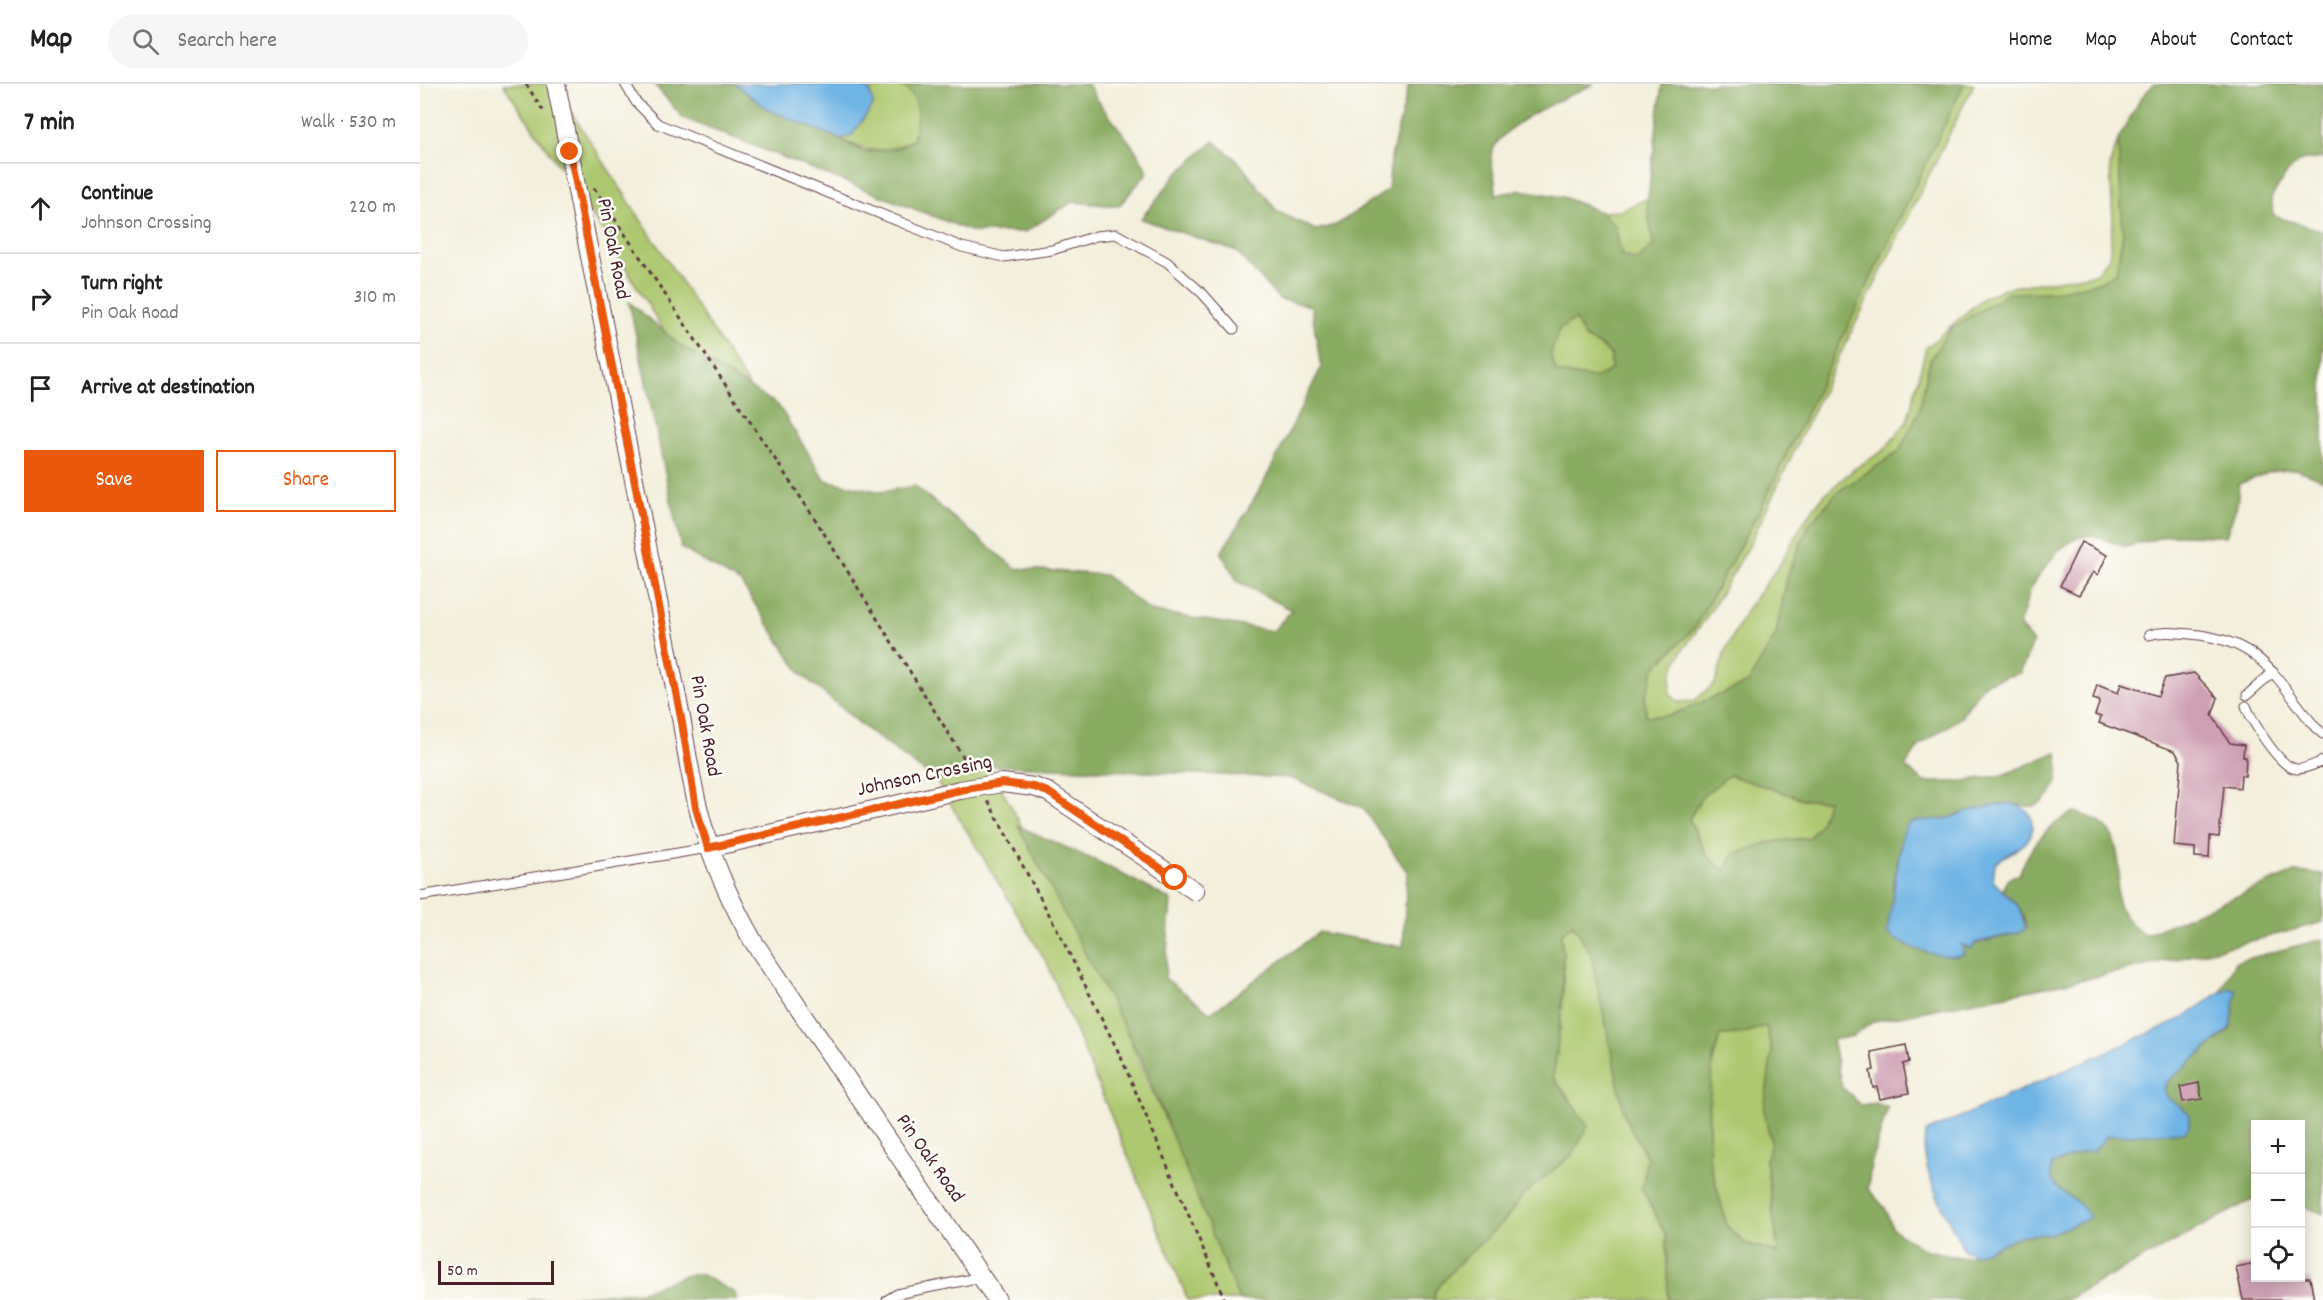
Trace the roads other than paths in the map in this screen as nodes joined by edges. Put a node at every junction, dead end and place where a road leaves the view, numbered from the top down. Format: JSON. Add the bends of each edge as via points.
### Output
{"nodes":[{"id":1,"x":556,"y":84,"type":"edge"},
{"id":2,"x":625,"y":84,"type":"edge"},
{"id":3,"x":1234,"y":329,"type":"dead end"},
{"id":4,"x":2149,"y":635,"type":"dead end"},
{"id":5,"x":2273,"y":672,"type":"junction"},
{"id":6,"x":2247,"y":695,"type":"dead end"},
{"id":7,"x":2246,"y":706,"type":"dead end"},
{"id":8,"x":2323,"y":734,"type":"edge"},
{"id":9,"x":2323,"y":761,"type":"edge"},
{"id":10,"x":708,"y":848,"type":"junction"},
{"id":11,"x":1196,"y":891,"type":"dead end"},
{"id":12,"x":420,"y":896,"type":"edge"},
{"id":13,"x":982,"y":1277,"type":"junction"},
{"id":14,"x":887,"y":1300,"type":"edge"},
{"id":15,"x":998,"y":1300,"type":"edge"}],
"edges":[{"from":1,"to":10,"type":"street","name":"Pin Oak Road","via":[[696,808]]},
{"from":2,"to":3,"type":"lane","via":[[658,124],[962,247],[1004,257],[1116,234],[1167,262]]},
{"from":4,"to":5,"type":"lane","via":[[2162,632],[2217,636],[2250,650]]},
{"from":5,"to":6,"type":"lane"},
{"from":5,"to":8,"type":"lane"},
{"from":7,"to":9,"type":"lane","via":[[2286,766],[2298,770]]},
{"from":10,"to":11,"type":"street","name":"Johnson Crossing","via":[[970,788],[1019,784],[1048,792]]},
{"from":10,"to":12,"type":"lane"},
{"from":10,"to":13,"type":"street","name":"Pin Oak Road","via":[[753,941]]},
{"from":13,"to":14,"type":"lane","via":[[897,1294]]},
{"from":13,"to":15,"type":"street","name":"Pin Oak Road"}]}
